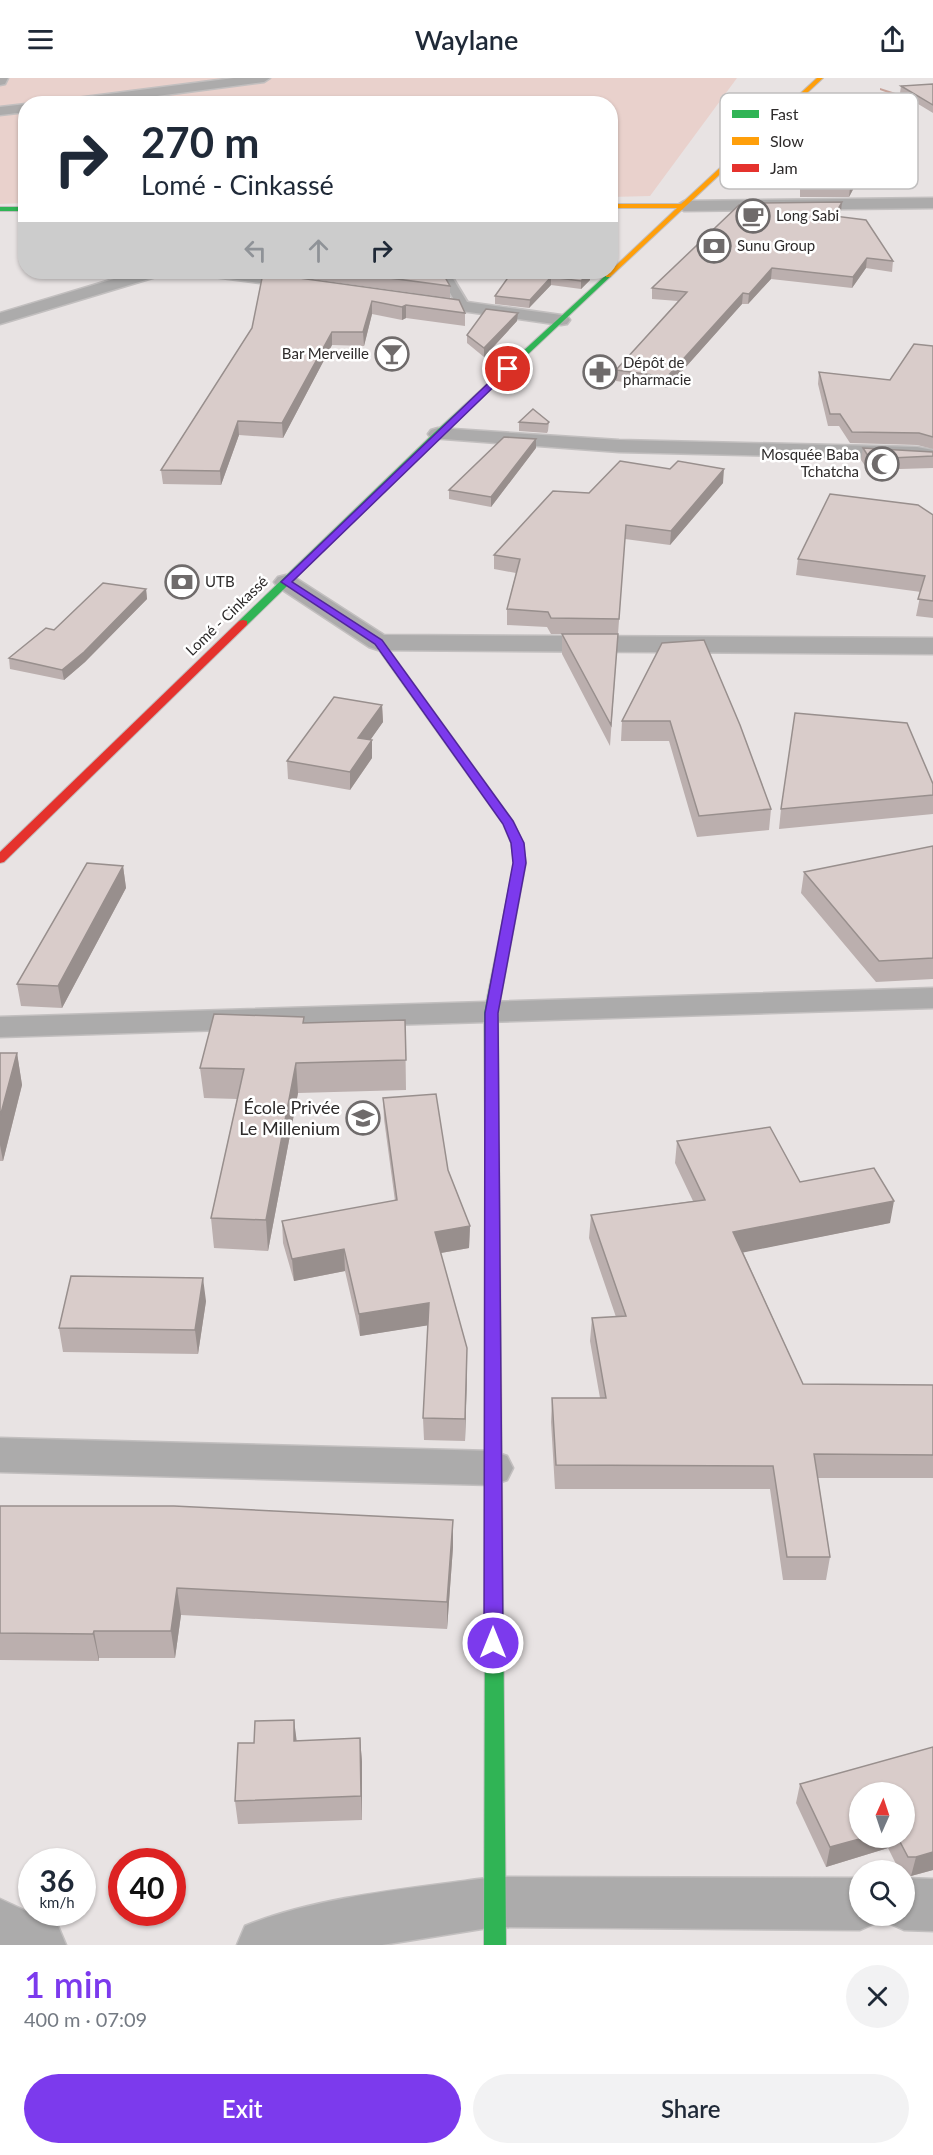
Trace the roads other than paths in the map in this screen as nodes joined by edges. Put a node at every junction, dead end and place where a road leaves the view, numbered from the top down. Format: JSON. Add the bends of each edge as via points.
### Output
{"nodes":[{"id":1,"x":264,"y":78,"type":"edge"},
{"id":2,"x":820,"y":78,"type":"edge"},
{"id":3,"x":804,"y":93,"type":"edge"},
{"id":4,"x":124,"y":96,"type":"edge"},
{"id":5,"x":18,"y":109,"type":"edge"},
{"id":6,"x":0,"y":111,"type":"edge"},
{"id":7,"x":720,"y":172,"type":"edge"},
{"id":8,"x":933,"y":203,"type":"edge"},
{"id":9,"x":618,"y":206,"type":"edge"},
{"id":10,"x":684,"y":206,"type":"junction"},
{"id":11,"x":0,"y":209,"type":"edge"},
{"id":12,"x":18,"y":209,"type":"edge"},
{"id":13,"x":618,"y":267,"type":"edge"},
{"id":14,"x":130,"y":279,"type":"edge"},
{"id":15,"x":268,"y":279,"type":"edge"},
{"id":16,"x":448,"y":279,"type":"edge"},
{"id":17,"x":605,"y":279,"type":"edge"},
{"id":18,"x":321,"y":286,"type":"edge"},
{"id":19,"x":404,"y":298,"type":"edge"},
{"id":20,"x":464,"y":306,"type":"junction"},
{"id":21,"x":0,"y":319,"type":"edge"},
{"id":22,"x":561,"y":320,"type":"junction"},
{"id":23,"x":438,"y":434,"type":"junction"},
{"id":24,"x":933,"y":456,"type":"edge"},
{"id":25,"x":286,"y":582,"type":"junction"},
{"id":26,"x":378,"y":642,"type":"junction"},
{"id":27,"x":933,"y":646,"type":"edge"},
{"id":28,"x":0,"y":859,"type":"edge"},
{"id":29,"x":933,"y":998,"type":"edge"},
{"id":30,"x":492,"y":1013,"type":"junction"},
{"id":31,"x":0,"y":1027,"type":"edge"},
{"id":32,"x":0,"y":1455,"type":"edge"},
{"id":33,"x":492,"y":1468,"type":"junction"},
{"id":34,"x":849,"y":1905,"type":"edge"},
{"id":35,"x":915,"y":1905,"type":"edge"},
{"id":36,"x":933,"y":1905,"type":"edge"},
{"id":37,"x":494,"y":1924,"type":"edge"},
{"id":38,"x":0,"y":1925,"type":"edge"},
{"id":39,"x":39,"y":1945,"type":"edge"},
{"id":40,"x":264,"y":1945,"type":"edge"}],
"edges":[{"from":1,"to":4,"type":"street"},
{"from":2,"to":3,"type":"main road","name":"Lomé - Cinkassé"},
{"from":5,"to":6,"type":"street"},
{"from":7,"to":10,"type":"main road","name":"Lomé - Cinkassé"},
{"from":8,"to":10,"type":"street"},
{"from":9,"to":10,"type":"main road"},
{"from":10,"to":13,"type":"main road","name":"Lomé - Cinkassé"},
{"from":11,"to":12,"type":"main road"},
{"from":14,"to":21,"type":"street"},
{"from":15,"to":18,"type":"street"},
{"from":16,"to":20,"type":"lane"},
{"from":17,"to":22,"type":"main road","name":"Lomé - Cinkassé"},
{"from":19,"to":20,"type":"street"},
{"from":20,"to":22,"type":"street"},
{"from":22,"to":23,"type":"main road","name":"Lomé - Cinkassé"},
{"from":23,"to":24,"type":"street","via":[[619,447]]},
{"from":23,"to":25,"type":"main road","name":"Lomé - Cinkassé"},
{"from":25,"to":26,"type":"street"},
{"from":25,"to":28,"type":"main road","name":"Lomé - Cinkassé"},
{"from":26,"to":27,"type":"street"},
{"from":26,"to":30,"type":"main road","via":[[509,824],[518,843],[520,863]]},
{"from":29,"to":30,"type":"street"},
{"from":30,"to":31,"type":"street"},
{"from":30,"to":33,"type":"main road"},
{"from":32,"to":33,"type":"street"},
{"from":33,"to":37,"type":"main road"},
{"from":34,"to":37,"type":"street"},
{"from":35,"to":36,"type":"street"},
{"from":37,"to":40,"type":"street","via":[[351,1924]]},
{"from":38,"to":39,"type":"street"}]}
